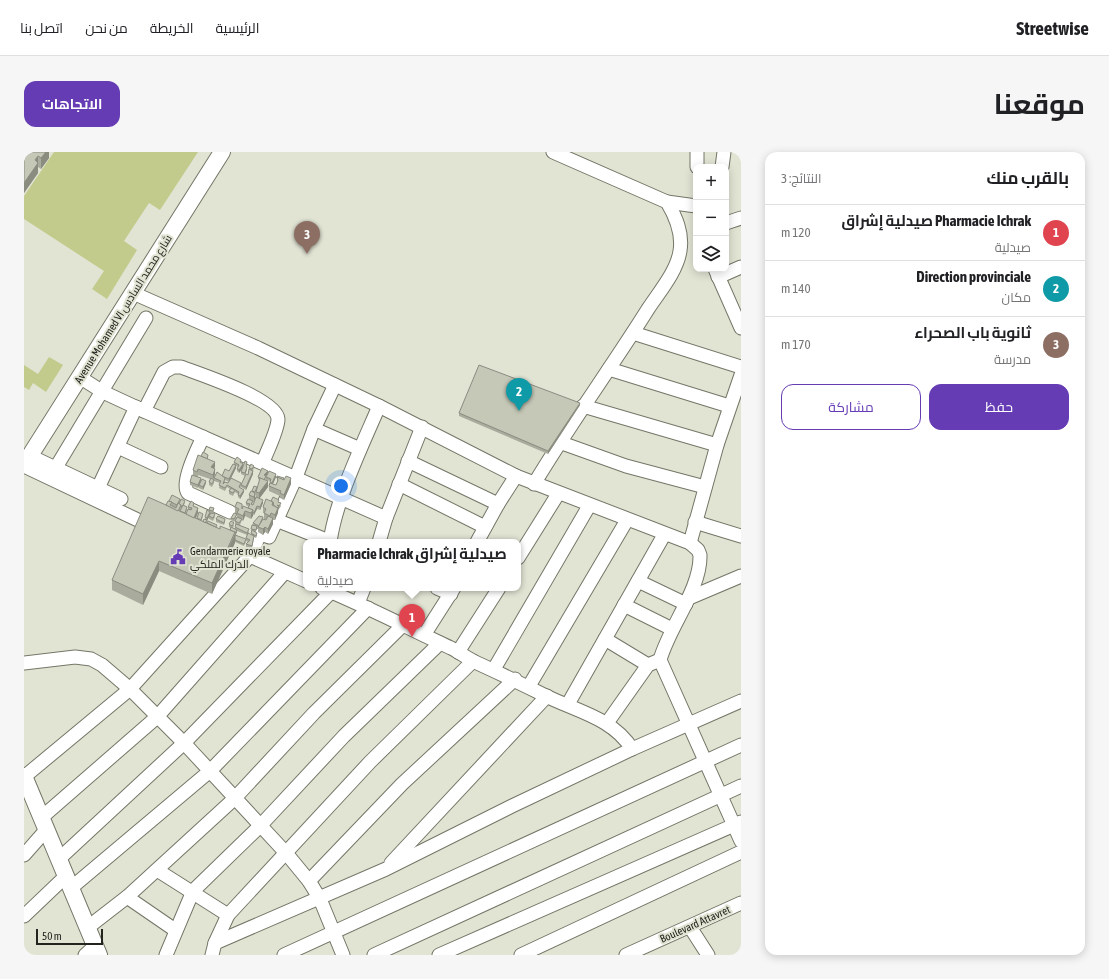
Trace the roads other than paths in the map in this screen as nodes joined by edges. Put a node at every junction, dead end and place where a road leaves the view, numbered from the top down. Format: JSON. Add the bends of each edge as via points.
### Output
{"nodes":[{"id":1,"x":222,"y":152,"type":"edge"},
{"id":2,"x":553,"y":152,"type":"edge"},
{"id":3,"x":697,"y":152,"type":"edge"},
{"id":4,"x":724,"y":152,"type":"edge"},
{"id":5,"x":697,"y":164,"type":"edge"},
{"id":6,"x":722,"y":164,"type":"edge"},
{"id":7,"x":667,"y":202,"type":"junction"},
{"id":8,"x":693,"y":206,"type":"edge"},
{"id":9,"x":741,"y":218,"type":"edge"},
{"id":10,"x":729,"y":222,"type":"edge"},
{"id":11,"x":741,"y":267,"type":"edge"},
{"id":12,"x":716,"y":273,"type":"edge"},
{"id":13,"x":133,"y":293,"type":"junction"},
{"id":14,"x":146,"y":318,"type":"dead end"},
{"id":15,"x":741,"y":328,"type":"edge"},
{"id":16,"x":633,"y":333,"type":"junction"},
{"id":17,"x":741,"y":367,"type":"edge"},
{"id":18,"x":609,"y":370,"type":"junction"},
{"id":19,"x":741,"y":375,"type":"edge"},
{"id":20,"x":81,"y":378,"type":"junction"},
{"id":21,"x":335,"y":386,"type":"junction"},
{"id":22,"x":103,"y":392,"type":"junction"},
{"id":23,"x":379,"y":406,"type":"junction"},
{"id":24,"x":583,"y":406,"type":"junction"},
{"id":25,"x":729,"y":406,"type":"junction"},
{"id":26,"x":140,"y":409,"type":"junction"},
{"id":27,"x":422,"y":427,"type":"junction"},
{"id":28,"x":314,"y":429,"type":"junction"},
{"id":29,"x":203,"y":437,"type":"junction"},
{"id":30,"x":559,"y":442,"type":"junction"},
{"id":31,"x":717,"y":445,"type":"junction"},
{"id":32,"x":118,"y":447,"type":"junction"},
{"id":33,"x":360,"y":449,"type":"junction"},
{"id":34,"x":408,"y":461,"type":"junction"},
{"id":35,"x":26,"y":462,"type":"edge"},
{"id":36,"x":263,"y":462,"type":"junction"},
{"id":37,"x":161,"y":467,"type":"dead end"},
{"id":38,"x":55,"y":469,"type":"junction"},
{"id":39,"x":516,"y":476,"type":"junction"},
{"id":40,"x":296,"y":477,"type":"junction"},
{"id":41,"x":399,"y":484,"type":"junction"},
{"id":42,"x":534,"y":484,"type":"junction"},
{"id":43,"x":704,"y":487,"type":"junction"},
{"id":44,"x":98,"y":488,"type":"junction"},
{"id":45,"x":558,"y":494,"type":"junction"},
{"id":46,"x":342,"y":498,"type":"junction"},
{"id":47,"x":121,"y":499,"type":"dead end"},
{"id":48,"x":498,"y":504,"type":"junction"},
{"id":49,"x":589,"y":506,"type":"junction"},
{"id":50,"x":230,"y":512,"type":"dead end"},
{"id":51,"x":386,"y":518,"type":"junction"},
{"id":52,"x":276,"y":520,"type":"junction"},
{"id":53,"x":627,"y":520,"type":"junction"},
{"id":54,"x":142,"y":522,"type":"edge"},
{"id":55,"x":695,"y":522,"type":"junction"},
{"id":56,"x":485,"y":527,"type":"junction"},
{"id":57,"x":664,"y":534,"type":"junction"},
{"id":58,"x":741,"y":536,"type":"edge"},
{"id":59,"x":323,"y":539,"type":"edge"},
{"id":60,"x":331,"y":539,"type":"edge"},
{"id":61,"x":380,"y":539,"type":"edge"},
{"id":62,"x":479,"y":539,"type":"edge"},
{"id":63,"x":690,"y":543,"type":"junction"},
{"id":64,"x":521,"y":553,"type":"edge"},
{"id":65,"x":250,"y":556,"type":"junction"},
{"id":66,"x":285,"y":572,"type":"junction"},
{"id":67,"x":741,"y":576,"type":"edge"},
{"id":68,"x":303,"y":580,"type":"edge"},
{"id":69,"x":638,"y":581,"type":"junction"},
{"id":70,"x":326,"y":591,"type":"edge"},
{"id":71,"x":329,"y":591,"type":"edge"},
{"id":72,"x":364,"y":591,"type":"edge"},
{"id":73,"x":453,"y":591,"type":"edge"},
{"id":74,"x":497,"y":591,"type":"edge"},
{"id":75,"x":688,"y":601,"type":"junction"},
{"id":76,"x":624,"y":605,"type":"junction"},
{"id":77,"x":363,"y":606,"type":"junction"},
{"id":78,"x":403,"y":625,"type":"junction"},
{"id":79,"x":672,"y":629,"type":"junction"},
{"id":80,"x":424,"y":635,"type":"junction"},
{"id":81,"x":605,"y":639,"type":"junction"},
{"id":82,"x":440,"y":643,"type":"junction"},
{"id":83,"x":458,"y":652,"type":"junction"},
{"id":84,"x":473,"y":662,"type":"junction"},
{"id":85,"x":654,"y":662,"type":"junction"},
{"id":86,"x":24,"y":663,"type":"edge"},
{"id":87,"x":494,"y":669,"type":"junction"},
{"id":88,"x":515,"y":679,"type":"junction"},
{"id":89,"x":529,"y":686,"type":"junction"},
{"id":90,"x":130,"y":688,"type":"junction"},
{"id":91,"x":547,"y":696,"type":"junction"},
{"id":92,"x":741,"y":701,"type":"edge"},
{"id":93,"x":568,"y":704,"type":"junction"},
{"id":94,"x":157,"y":717,"type":"junction"},
{"id":95,"x":607,"y":723,"type":"junction"},
{"id":96,"x":688,"y":726,"type":"junction"},
{"id":97,"x":184,"y":743,"type":"junction"},
{"id":98,"x":741,"y":745,"type":"edge"},
{"id":99,"x":632,"y":749,"type":"junction"},
{"id":100,"x":704,"y":762,"type":"junction"},
{"id":101,"x":210,"y":771,"type":"junction"},
{"id":102,"x":25,"y":785,"type":"edge"},
{"id":103,"x":741,"y":786,"type":"edge"},
{"id":104,"x":720,"y":796,"type":"junction"},
{"id":105,"x":234,"y":799,"type":"junction"},
{"id":106,"x":44,"y":824,"type":"junction"},
{"id":107,"x":737,"y":824,"type":"edge"},
{"id":108,"x":260,"y":826,"type":"junction"},
{"id":109,"x":741,"y":841,"type":"edge"},
{"id":110,"x":741,"y":852,"type":"edge"},
{"id":111,"x":286,"y":853,"type":"junction"},
{"id":112,"x":24,"y":855,"type":"edge"},
{"id":113,"x":60,"y":858,"type":"junction"},
{"id":114,"x":386,"y":869,"type":"junction"},
{"id":115,"x":157,"y":870,"type":"junction"},
{"id":116,"x":309,"y":881,"type":"junction"},
{"id":117,"x":69,"y":882,"type":"junction"},
{"id":118,"x":192,"y":891,"type":"junction"},
{"id":119,"x":127,"y":897,"type":"junction"},
{"id":120,"x":320,"y":899,"type":"junction"},
{"id":121,"x":741,"y":903,"type":"edge"},
{"id":122,"x":228,"y":915,"type":"junction"},
{"id":123,"x":24,"y":916,"type":"edge"},
{"id":124,"x":690,"y":927,"type":"junction"},
{"id":125,"x":87,"y":928,"type":"junction"},
{"id":126,"x":175,"y":930,"type":"junction"},
{"id":127,"x":334,"y":934,"type":"junction"},
{"id":128,"x":214,"y":949,"type":"edge"},
{"id":129,"x":93,"y":952,"type":"edge"},
{"id":130,"x":166,"y":955,"type":"edge"},
{"id":131,"x":284,"y":955,"type":"edge"},
{"id":132,"x":343,"y":955,"type":"edge"},
{"id":133,"x":374,"y":955,"type":"edge"},
{"id":134,"x":439,"y":955,"type":"edge"},
{"id":135,"x":521,"y":955,"type":"edge"},
{"id":136,"x":626,"y":955,"type":"edge"},
{"id":137,"x":708,"y":955,"type":"edge"}],
"edges":[{"from":1,"to":13,"type":"main road","name":"Avenue Mohamed VI شارع محمد السادس"},
{"from":2,"to":7,"type":"street"},
{"from":3,"to":5,"type":"street"},
{"from":4,"to":6,"type":"street"},
{"from":7,"to":8,"type":"street"},
{"from":7,"to":16,"type":"street","via":[[679,226],[680,252],[673,270]]},
{"from":9,"to":10,"type":"street"},
{"from":11,"to":12,"type":"street"},
{"from":12,"to":15,"type":"street"},
{"from":13,"to":20,"type":"main road","name":"Avenue Mohamed VI شارع محمد السادس"},
{"from":13,"to":21,"type":"street","via":[[258,348]]},
{"from":14,"to":22,"type":"street"},
{"from":16,"to":17,"type":"street"},
{"from":16,"to":18,"type":"street"},
{"from":18,"to":24,"type":"street"},
{"from":18,"to":25,"type":"street"},
{"from":19,"to":25,"type":"street"},
{"from":20,"to":22,"type":"street"},
{"from":20,"to":35,"type":"main road","name":"Avenue Mohamed VI شارع محمد السادس"},
{"from":21,"to":23,"type":"street"},
{"from":21,"to":28,"type":"street"},
{"from":22,"to":26,"type":"street"},
{"from":22,"to":38,"type":"street"},
{"from":23,"to":27,"type":"street"},
{"from":23,"to":33,"type":"street"},
{"from":24,"to":30,"type":"street"},
{"from":24,"to":31,"type":"street"},
{"from":25,"to":31,"type":"street"},
{"from":26,"to":29,"type":"street"},
{"from":26,"to":32,"type":"street"},
{"from":26,"to":36,"type":"street","via":[[168,368],[181,367],[228,384],[268,404],[277,414],[276,427]]},
{"from":27,"to":34,"type":"street"},
{"from":27,"to":39,"type":"street"},
{"from":28,"to":33,"type":"street"},
{"from":28,"to":40,"type":"street"},
{"from":29,"to":36,"type":"street"},
{"from":29,"to":50,"type":"street","via":[[186,481],[186,490]]},
{"from":30,"to":42,"type":"street"},
{"from":30,"to":43,"type":"street","via":[[626,466]]},
{"from":31,"to":43,"type":"street"},
{"from":32,"to":37,"type":"street"},
{"from":32,"to":44,"type":"street"},
{"from":33,"to":46,"type":"street"},
{"from":34,"to":41,"type":"street"},
{"from":34,"to":48,"type":"street"},
{"from":35,"to":38,"type":"street"},
{"from":35,"to":54,"type":"street"},
{"from":36,"to":40,"type":"street"},
{"from":38,"to":44,"type":"street"},
{"from":39,"to":42,"type":"street"},
{"from":39,"to":48,"type":"street"},
{"from":40,"to":46,"type":"street"},
{"from":40,"to":52,"type":"street"},
{"from":41,"to":51,"type":"street"},
{"from":41,"to":56,"type":"street"},
{"from":42,"to":45,"type":"street"},
{"from":43,"to":55,"type":"street"},
{"from":44,"to":47,"type":"street"},
{"from":45,"to":49,"type":"street"},
{"from":45,"to":64,"type":"street"},
{"from":46,"to":51,"type":"street"},
{"from":46,"to":60,"type":"street"},
{"from":48,"to":56,"type":"street"},
{"from":49,"to":53,"type":"street"},
{"from":49,"to":87,"type":"street"},
{"from":51,"to":61,"type":"street"},
{"from":52,"to":59,"type":"street"},
{"from":52,"to":65,"type":"street","via":[[269,537],[262,534],[259,536]]},
{"from":53,"to":57,"type":"street"},
{"from":53,"to":89,"type":"street"},
{"from":55,"to":58,"type":"street"},
{"from":55,"to":63,"type":"street"},
{"from":56,"to":62,"type":"street"},
{"from":57,"to":63,"type":"street"},
{"from":57,"to":69,"type":"street"},
{"from":63,"to":75,"type":"street","via":[[698,550],[700,557]]},
{"from":65,"to":66,"type":"street"},
{"from":65,"to":90,"type":"street"},
{"from":66,"to":68,"type":"street"},
{"from":66,"to":94,"type":"street"},
{"from":67,"to":75,"type":"street"},
{"from":69,"to":75,"type":"street"},
{"from":69,"to":76,"type":"street"},
{"from":70,"to":97,"type":"street"},
{"from":71,"to":77,"type":"street"},
{"from":72,"to":77,"type":"street"},
{"from":73,"to":80,"type":"street"},
{"from":74,"to":83,"type":"street"},
{"from":75,"to":79,"type":"street"},
{"from":76,"to":79,"type":"street"},
{"from":76,"to":81,"type":"street"},
{"from":77,"to":78,"type":"street"},
{"from":77,"to":101,"type":"street"},
{"from":78,"to":80,"type":"street"},
{"from":78,"to":105,"type":"street","via":[[314,713]]},
{"from":79,"to":85,"type":"street"},
{"from":80,"to":82,"type":"street"},
{"from":81,"to":85,"type":"street"},
{"from":81,"to":93,"type":"street"},
{"from":82,"to":83,"type":"street"},
{"from":82,"to":108,"type":"street","via":[[344,736]]},
{"from":83,"to":84,"type":"street"},
{"from":84,"to":87,"type":"street"},
{"from":84,"to":111,"type":"street","via":[[370,762]]},
{"from":85,"to":95,"type":"street"},
{"from":85,"to":96,"type":"street"},
{"from":86,"to":90,"type":"street","via":[[64,658],[91,659]]},
{"from":87,"to":88,"type":"street"},
{"from":88,"to":89,"type":"street"},
{"from":88,"to":116,"type":"street","via":[[402,784]]},
{"from":89,"to":91,"type":"street"},
{"from":90,"to":94,"type":"street"},
{"from":90,"to":102,"type":"street"},
{"from":91,"to":93,"type":"street"},
{"from":91,"to":114,"type":"street"},
{"from":92,"to":96,"type":"street"},
{"from":93,"to":95,"type":"street"},
{"from":94,"to":97,"type":"street"},
{"from":94,"to":106,"type":"street"},
{"from":95,"to":99,"type":"street","via":[[624,736]]},
{"from":96,"to":99,"type":"street"},
{"from":96,"to":100,"type":"street"},
{"from":97,"to":101,"type":"street"},
{"from":97,"to":113,"type":"street"},
{"from":98,"to":100,"type":"street"},
{"from":99,"to":114,"type":"street"},
{"from":100,"to":104,"type":"street"},
{"from":100,"to":127,"type":"street"},
{"from":101,"to":105,"type":"street"},
{"from":101,"to":117,"type":"street"},
{"from":102,"to":106,"type":"main road"},
{"from":103,"to":104,"type":"street"},
{"from":104,"to":107,"type":"street"},
{"from":104,"to":133,"type":"street"},
{"from":105,"to":108,"type":"street"},
{"from":105,"to":115,"type":"street"},
{"from":106,"to":112,"type":"street"},
{"from":106,"to":113,"type":"main road"},
{"from":107,"to":109,"type":"street"},
{"from":107,"to":134,"type":"street"},
{"from":108,"to":111,"type":"street"},
{"from":108,"to":118,"type":"street"},
{"from":110,"to":135,"type":"street"},
{"from":111,"to":116,"type":"street"},
{"from":111,"to":122,"type":"street"},
{"from":113,"to":117,"type":"main road"},
{"from":114,"to":120,"type":"street"},
{"from":115,"to":118,"type":"street"},
{"from":115,"to":119,"type":"street"},
{"from":116,"to":120,"type":"street"},
{"from":117,"to":123,"type":"street"},
{"from":117,"to":125,"type":"main road"},
{"from":118,"to":122,"type":"street"},
{"from":118,"to":126,"type":"street"},
{"from":119,"to":125,"type":"street"},
{"from":119,"to":126,"type":"street"},
{"from":120,"to":127,"type":"street"},
{"from":120,"to":128,"type":"street"},
{"from":121,"to":124,"type":"street","name":"Boulevard Attavret"},
{"from":122,"to":128,"type":"street"},
{"from":124,"to":136,"type":"street","name":"Boulevard Attavret"},
{"from":124,"to":137,"type":"street"},
{"from":125,"to":129,"type":"main road"},
{"from":126,"to":130,"type":"street"},
{"from":127,"to":131,"type":"street"},
{"from":127,"to":132,"type":"street"}]}
